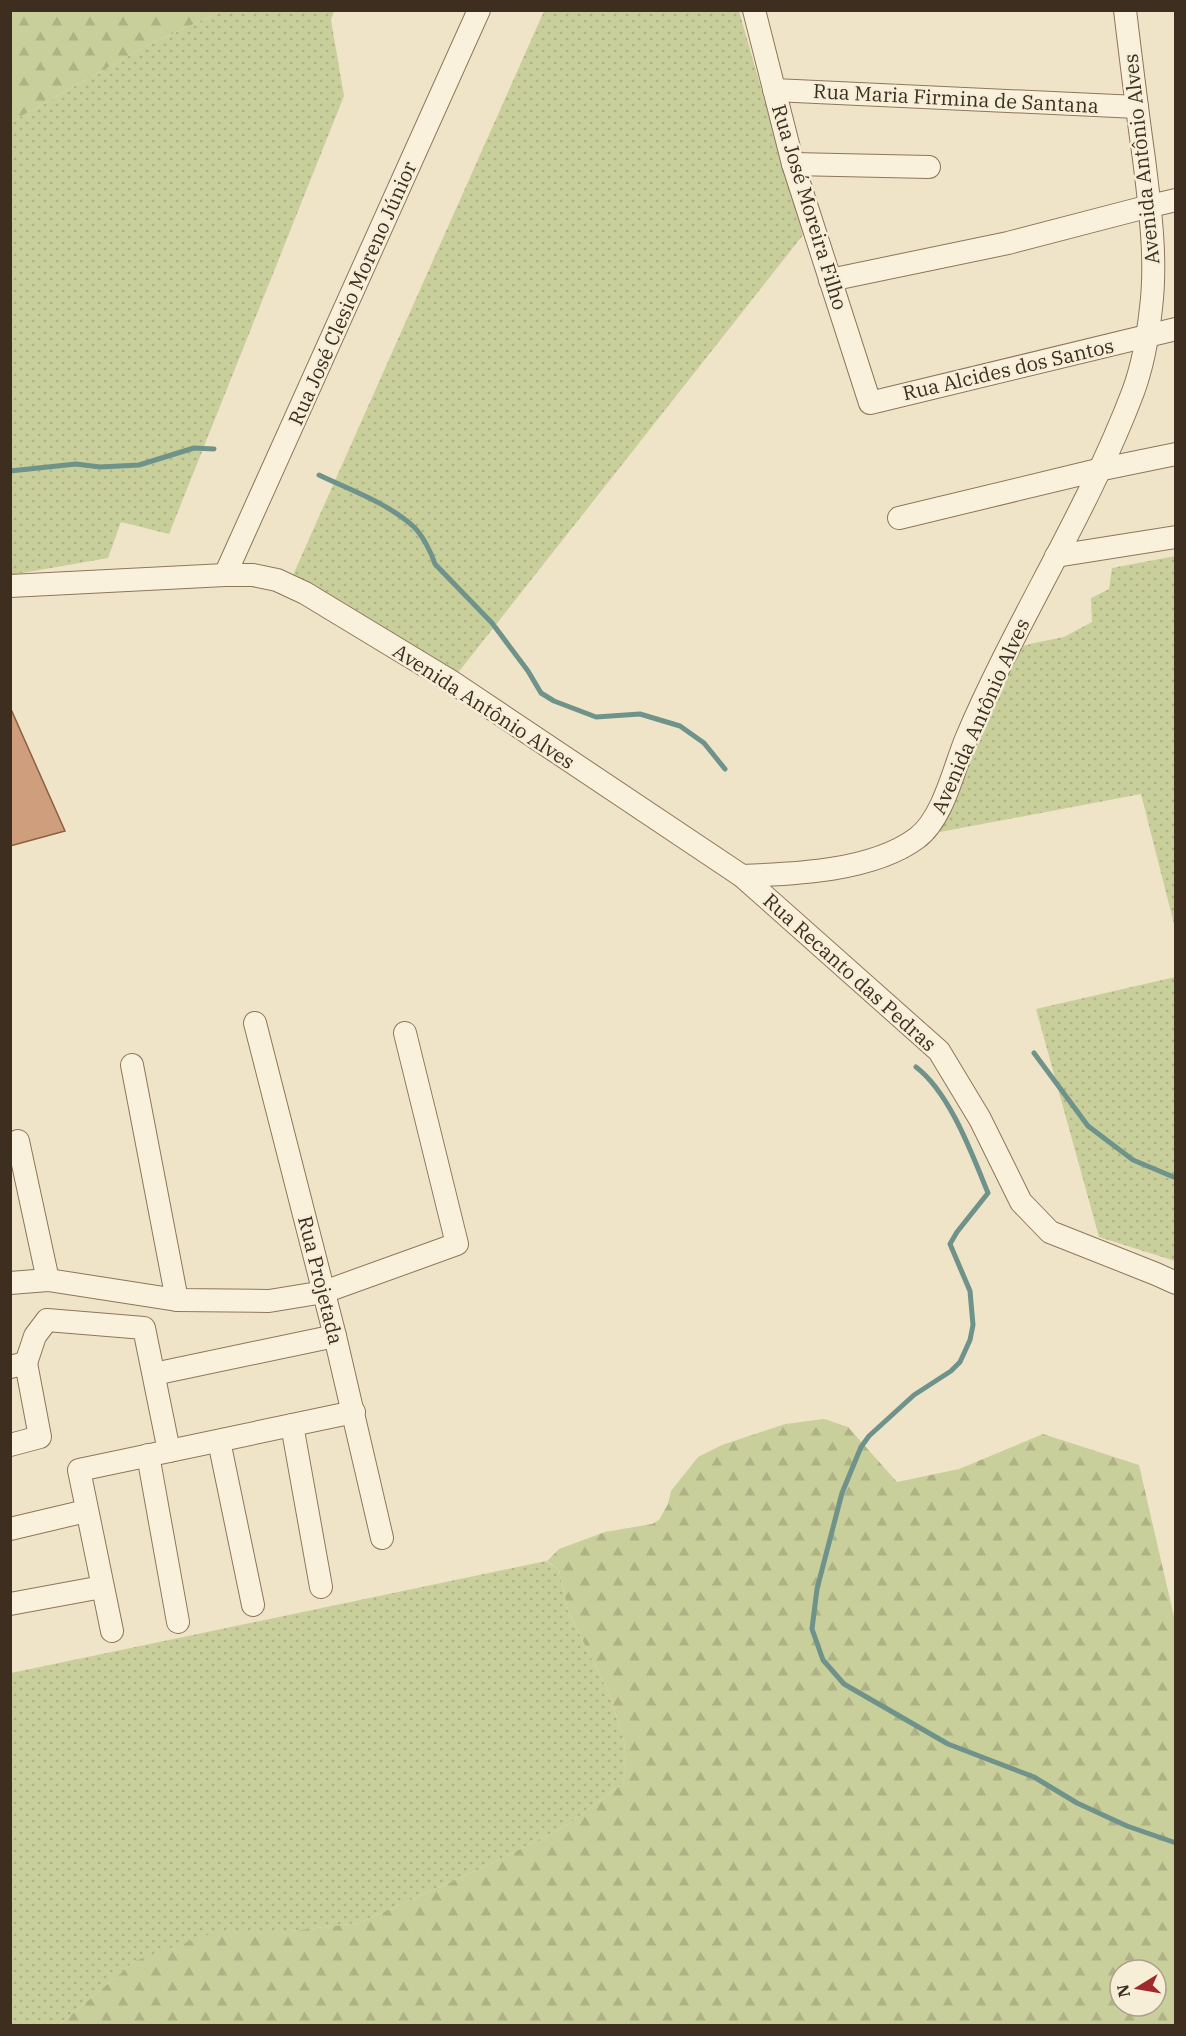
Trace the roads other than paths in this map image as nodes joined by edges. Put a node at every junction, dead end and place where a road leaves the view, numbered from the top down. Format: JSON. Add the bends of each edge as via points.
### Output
{"nodes":[{"id":1,"x":479,"y":10,"type":"edge"},
{"id":2,"x":754,"y":10,"type":"edge"},
{"id":3,"x":1125,"y":10,"type":"edge"},
{"id":4,"x":774,"y":90,"type":"junction"},
{"id":5,"x":1137,"y":107,"type":"junction"},
{"id":6,"x":793,"y":164,"type":"junction"},
{"id":7,"x":929,"y":168,"type":"dead end"},
{"id":8,"x":1176,"y":200,"type":"edge"},
{"id":9,"x":1150,"y":206,"type":"junction"},
{"id":10,"x":830,"y":280,"type":"junction"},
{"id":11,"x":1176,"y":329,"type":"edge"},
{"id":12,"x":1147,"y":336,"type":"junction"},
{"id":13,"x":870,"y":403,"type":"joint"},
{"id":14,"x":1176,"y":454,"type":"edge"},
{"id":15,"x":1098,"y":470,"type":"junction"},
{"id":16,"x":899,"y":518,"type":"dead end"},
{"id":17,"x":1176,"y":537,"type":"edge"},
{"id":18,"x":1056,"y":556,"type":"junction"},
{"id":19,"x":225,"y":575,"type":"junction"},
{"id":20,"x":10,"y":586,"type":"edge"},
{"id":21,"x":742,"y":876,"type":"junction"},
{"id":22,"x":255,"y":1023,"type":"dead end"},
{"id":23,"x":405,"y":1033,"type":"dead end"},
{"id":24,"x":132,"y":1065,"type":"dead end"},
{"id":25,"x":18,"y":1141,"type":"dead end"},
{"id":26,"x":48,"y":1280,"type":"junction"},
{"id":27,"x":10,"y":1283,"type":"edge"},
{"id":28,"x":1176,"y":1283,"type":"edge"},
{"id":29,"x":324,"y":1292,"type":"junction"},
{"id":30,"x":177,"y":1300,"type":"junction"},
{"id":31,"x":335,"y":1336,"type":"junction"},
{"id":32,"x":18,"y":1365,"type":"edge"},
{"id":33,"x":154,"y":1374,"type":"junction"},
{"id":34,"x":354,"y":1412,"type":"junction"},
{"id":35,"x":292,"y":1425,"type":"junction"},
{"id":36,"x":219,"y":1441,"type":"junction"},
{"id":37,"x":10,"y":1445,"type":"edge"},
{"id":38,"x":159,"y":1453,"type":"junction"},
{"id":39,"x":86,"y":1511,"type":"junction"},
{"id":40,"x":10,"y":1529,"type":"edge"},
{"id":41,"x":382,"y":1538,"type":"dead end"},
{"id":42,"x":102,"y":1587,"type":"junction"},
{"id":43,"x":321,"y":1587,"type":"dead end"},
{"id":44,"x":10,"y":1604,"type":"edge"},
{"id":45,"x":253,"y":1605,"type":"dead end"},
{"id":46,"x":178,"y":1622,"type":"dead end"},
{"id":47,"x":112,"y":1631,"type":"dead end"}],
"edges":[{"from":1,"to":19,"type":"street","name":"Rua José Clesio Moreno Júnior"},
{"from":2,"to":4,"type":"street","name":"Rua José Moreira Filho"},
{"from":3,"to":5,"type":"street","name":"Avenida Antônio Alves"},
{"from":4,"to":5,"type":"street","name":"Rua Maria Firmina de Santana"},
{"from":4,"to":6,"type":"street","name":"Rua José Moreira Filho"},
{"from":5,"to":9,"type":"street","name":"Avenida Antônio Alves"},
{"from":6,"to":7,"type":"street"},
{"from":6,"to":10,"type":"street","name":"Rua José Moreira Filho"},
{"from":8,"to":9,"type":"street"},
{"from":9,"to":10,"type":"street","via":[[1008,243]]},
{"from":9,"to":12,"type":"street","name":"Avenida Antônio Alves","via":[[1153,272]]},
{"from":10,"to":13,"type":"street","name":"Rua José Moreira Filho"},
{"from":11,"to":12,"type":"street","name":"Rua Alcides dos Santos"},
{"from":12,"to":13,"type":"street","name":"Rua Alcides dos Santos"},
{"from":12,"to":15,"type":"street","name":"Avenida Antônio Alves","via":[[1134,390]]},
{"from":14,"to":15,"type":"street"},
{"from":15,"to":16,"type":"street"},
{"from":15,"to":18,"type":"street","name":"Avenida Antônio Alves"},
{"from":17,"to":18,"type":"street"},
{"from":18,"to":21,"type":"street","name":"Avenida Antônio Alves","via":[[1013,638],[933,821],[919,837],[874,859],[813,872]]},
{"from":19,"to":20,"type":"street","name":"Avenida Antônio Alves"},
{"from":19,"to":21,"type":"street","name":"Avenida Antônio Alves","via":[[277,580],[305,593],[452,682]]},
{"from":21,"to":28,"type":"street","name":"Rua Recanto das Pedras","via":[[939,1051],[980,1119],[1021,1202],[1050,1232]]},
{"from":22,"to":29,"type":"street","name":"Rua Projetada"},
{"from":23,"to":29,"type":"street","via":[[457,1244]]},
{"from":24,"to":30,"type":"street"},
{"from":25,"to":26,"type":"street"},
{"from":26,"to":27,"type":"street"},
{"from":26,"to":30,"type":"street"},
{"from":29,"to":30,"type":"street","via":[[269,1301]]},
{"from":29,"to":31,"type":"street","name":"Rua Projetada"},
{"from":31,"to":33,"type":"street"},
{"from":31,"to":34,"type":"street","name":"Rua Projetada"},
{"from":32,"to":33,"type":"street","via":[[47,1320],[144,1328]]},
{"from":32,"to":37,"type":"street","via":[[40,1437]]},
{"from":33,"to":38,"type":"street"},
{"from":34,"to":35,"type":"street"},
{"from":34,"to":41,"type":"street","name":"Rua Projetada"},
{"from":35,"to":36,"type":"street"},
{"from":35,"to":43,"type":"street"},
{"from":36,"to":38,"type":"street"},
{"from":36,"to":45,"type":"street"},
{"from":38,"to":39,"type":"street","via":[[79,1470]]},
{"from":38,"to":46,"type":"street"},
{"from":39,"to":40,"type":"street"},
{"from":39,"to":42,"type":"street"},
{"from":42,"to":44,"type":"street"},
{"from":42,"to":47,"type":"street"}]}
